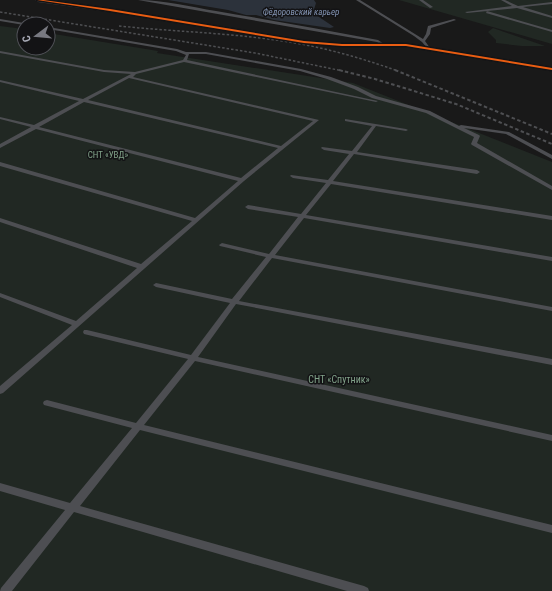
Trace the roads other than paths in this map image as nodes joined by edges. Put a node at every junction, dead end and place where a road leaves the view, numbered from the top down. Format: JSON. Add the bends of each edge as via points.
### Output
{"nodes":[{"id":1,"x":38,"y":0,"type":"edge"},
{"id":2,"x":140,"y":0,"type":"edge"},
{"id":3,"x":358,"y":0,"type":"edge"},
{"id":4,"x":421,"y":0,"type":"edge"},
{"id":5,"x":503,"y":0,"type":"edge"},
{"id":6,"x":552,"y":1,"type":"edge"},
{"id":7,"x":431,"y":7,"type":"dead end"},
{"id":8,"x":518,"y":7,"type":"junction"},
{"id":9,"x":483,"y":10,"type":"junction"},
{"id":10,"x":467,"y":12,"type":"dead end"},
{"id":11,"x":552,"y":17,"type":"edge"},
{"id":12,"x":0,"y":20,"type":"edge"},
{"id":13,"x":454,"y":20,"type":"dead end"},
{"id":14,"x":16,"y":23,"type":"edge"},
{"id":15,"x":56,"y":29,"type":"edge"},
{"id":16,"x":552,"y":31,"type":"edge"},
{"id":17,"x":423,"y":41,"type":"junction"},
{"id":18,"x":382,"y":44,"type":"junction"},
{"id":19,"x":428,"y":48,"type":"junction"},
{"id":20,"x":0,"y":52,"type":"edge"},
{"id":21,"x":186,"y":53,"type":"junction"},
{"id":22,"x":184,"y":61,"type":"junction"},
{"id":23,"x":552,"y":69,"type":"edge"},
{"id":24,"x":136,"y":73,"type":"junction"},
{"id":25,"x":129,"y":78,"type":"junction"},
{"id":26,"x":0,"y":82,"type":"edge"},
{"id":27,"x":84,"y":100,"type":"junction"},
{"id":28,"x":380,"y":102,"type":"dead end"},
{"id":29,"x":0,"y":118,"type":"edge"},
{"id":30,"x":347,"y":120,"type":"dead end"},
{"id":31,"x":376,"y":125,"type":"junction"},
{"id":32,"x":452,"y":125,"type":"junction"},
{"id":33,"x":35,"y":127,"type":"junction"},
{"id":34,"x":406,"y":130,"type":"dead end"},
{"id":35,"x":0,"y":146,"type":"edge"},
{"id":36,"x":283,"y":148,"type":"junction"},
{"id":37,"x":324,"y":148,"type":"dead end"},
{"id":38,"x":354,"y":152,"type":"junction"},
{"id":39,"x":552,"y":157,"type":"edge"},
{"id":40,"x":0,"y":164,"type":"edge"},
{"id":41,"x":477,"y":172,"type":"dead end"},
{"id":42,"x":293,"y":176,"type":"dead end"},
{"id":43,"x":242,"y":180,"type":"junction"},
{"id":44,"x":330,"y":183,"type":"junction"},
{"id":45,"x":552,"y":188,"type":"edge"},
{"id":46,"x":248,"y":207,"type":"dead end"},
{"id":47,"x":303,"y":216,"type":"junction"},
{"id":48,"x":552,"y":218,"type":"edge"},
{"id":49,"x":0,"y":220,"type":"edge"},
{"id":50,"x":196,"y":220,"type":"junction"},
{"id":51,"x":222,"y":245,"type":"dead end"},
{"id":52,"x":271,"y":256,"type":"junction"},
{"id":53,"x":552,"y":260,"type":"edge"},
{"id":54,"x":142,"y":267,"type":"junction"},
{"id":55,"x":156,"y":285,"type":"dead end"},
{"id":56,"x":0,"y":295,"type":"edge"},
{"id":57,"x":234,"y":302,"type":"junction"},
{"id":58,"x":552,"y":309,"type":"edge"},
{"id":59,"x":76,"y":324,"type":"junction"},
{"id":60,"x":87,"y":332,"type":"dead end"},
{"id":61,"x":193,"y":358,"type":"junction"},
{"id":62,"x":552,"y":362,"type":"edge"},
{"id":63,"x":0,"y":391,"type":"edge"},
{"id":64,"x":47,"y":402,"type":"dead end"},
{"id":65,"x":137,"y":426,"type":"junction"},
{"id":66,"x":552,"y":438,"type":"edge"},
{"id":67,"x":0,"y":487,"type":"edge"},
{"id":68,"x":70,"y":508,"type":"junction"},
{"id":69,"x":552,"y":529,"type":"edge"},
{"id":70,"x":5,"y":591,"type":"edge"},
{"id":71,"x":364,"y":591,"type":"edge"}],
"edges":[{"from":1,"to":18,"type":"street","via":[[304,42],[342,45]]},
{"from":2,"to":18,"type":"lane","via":[[318,29],[378,41]]},
{"from":3,"to":17,"type":"lane"},
{"from":4,"to":7,"type":"lane"},
{"from":5,"to":8,"type":"lane"},
{"from":6,"to":8,"type":"lane"},
{"from":8,"to":9,"type":"lane"},
{"from":8,"to":11,"type":"lane"},
{"from":9,"to":10,"type":"lane"},
{"from":9,"to":16,"type":"lane"},
{"from":12,"to":14,"type":"lane"},
{"from":13,"to":17,"type":"lane","via":[[429,27]]},
{"from":15,"to":21,"type":"lane"},
{"from":17,"to":19,"type":"lane"},
{"from":18,"to":19,"type":"street"},
{"from":19,"to":23,"type":"street"},
{"from":20,"to":24,"type":"lane","via":[[104,71]]},
{"from":21,"to":22,"type":"lane","via":[[188,55]]},
{"from":21,"to":32,"type":"lane","via":[[206,53],[330,78],[374,97],[428,112]]},
{"from":22,"to":24,"type":"lane"},
{"from":22,"to":28,"type":"lane"},
{"from":24,"to":25,"type":"lane"},
{"from":25,"to":27,"type":"lane"},
{"from":25,"to":36,"type":"lane","via":[[317,120]]},
{"from":26,"to":27,"type":"lane"},
{"from":27,"to":33,"type":"lane"},
{"from":27,"to":36,"type":"lane"},
{"from":29,"to":33,"type":"lane"},
{"from":30,"to":31,"type":"lane"},
{"from":31,"to":34,"type":"lane"},
{"from":31,"to":38,"type":"lane"},
{"from":32,"to":39,"type":"lane","via":[[507,133]]},
{"from":32,"to":45,"type":"lane","via":[[477,136],[474,144]]},
{"from":33,"to":35,"type":"lane"},
{"from":33,"to":43,"type":"lane"},
{"from":36,"to":43,"type":"lane"},
{"from":37,"to":38,"type":"lane"},
{"from":38,"to":41,"type":"lane"},
{"from":38,"to":44,"type":"lane"},
{"from":40,"to":50,"type":"lane"},
{"from":42,"to":44,"type":"lane"},
{"from":43,"to":50,"type":"lane"},
{"from":44,"to":47,"type":"lane"},
{"from":44,"to":48,"type":"lane"},
{"from":46,"to":47,"type":"lane"},
{"from":47,"to":52,"type":"lane"},
{"from":47,"to":53,"type":"lane"},
{"from":49,"to":54,"type":"lane"},
{"from":50,"to":54,"type":"lane"},
{"from":51,"to":52,"type":"lane"},
{"from":52,"to":57,"type":"lane"},
{"from":52,"to":58,"type":"lane"},
{"from":54,"to":59,"type":"lane"},
{"from":55,"to":57,"type":"lane"},
{"from":56,"to":59,"type":"lane"},
{"from":57,"to":61,"type":"lane"},
{"from":57,"to":62,"type":"lane"},
{"from":59,"to":63,"type":"lane"},
{"from":60,"to":61,"type":"lane"},
{"from":61,"to":65,"type":"lane"},
{"from":61,"to":66,"type":"lane"},
{"from":64,"to":65,"type":"lane"},
{"from":65,"to":68,"type":"lane"},
{"from":65,"to":69,"type":"lane"},
{"from":67,"to":68,"type":"lane"},
{"from":68,"to":70,"type":"lane"},
{"from":68,"to":71,"type":"lane"}]}
